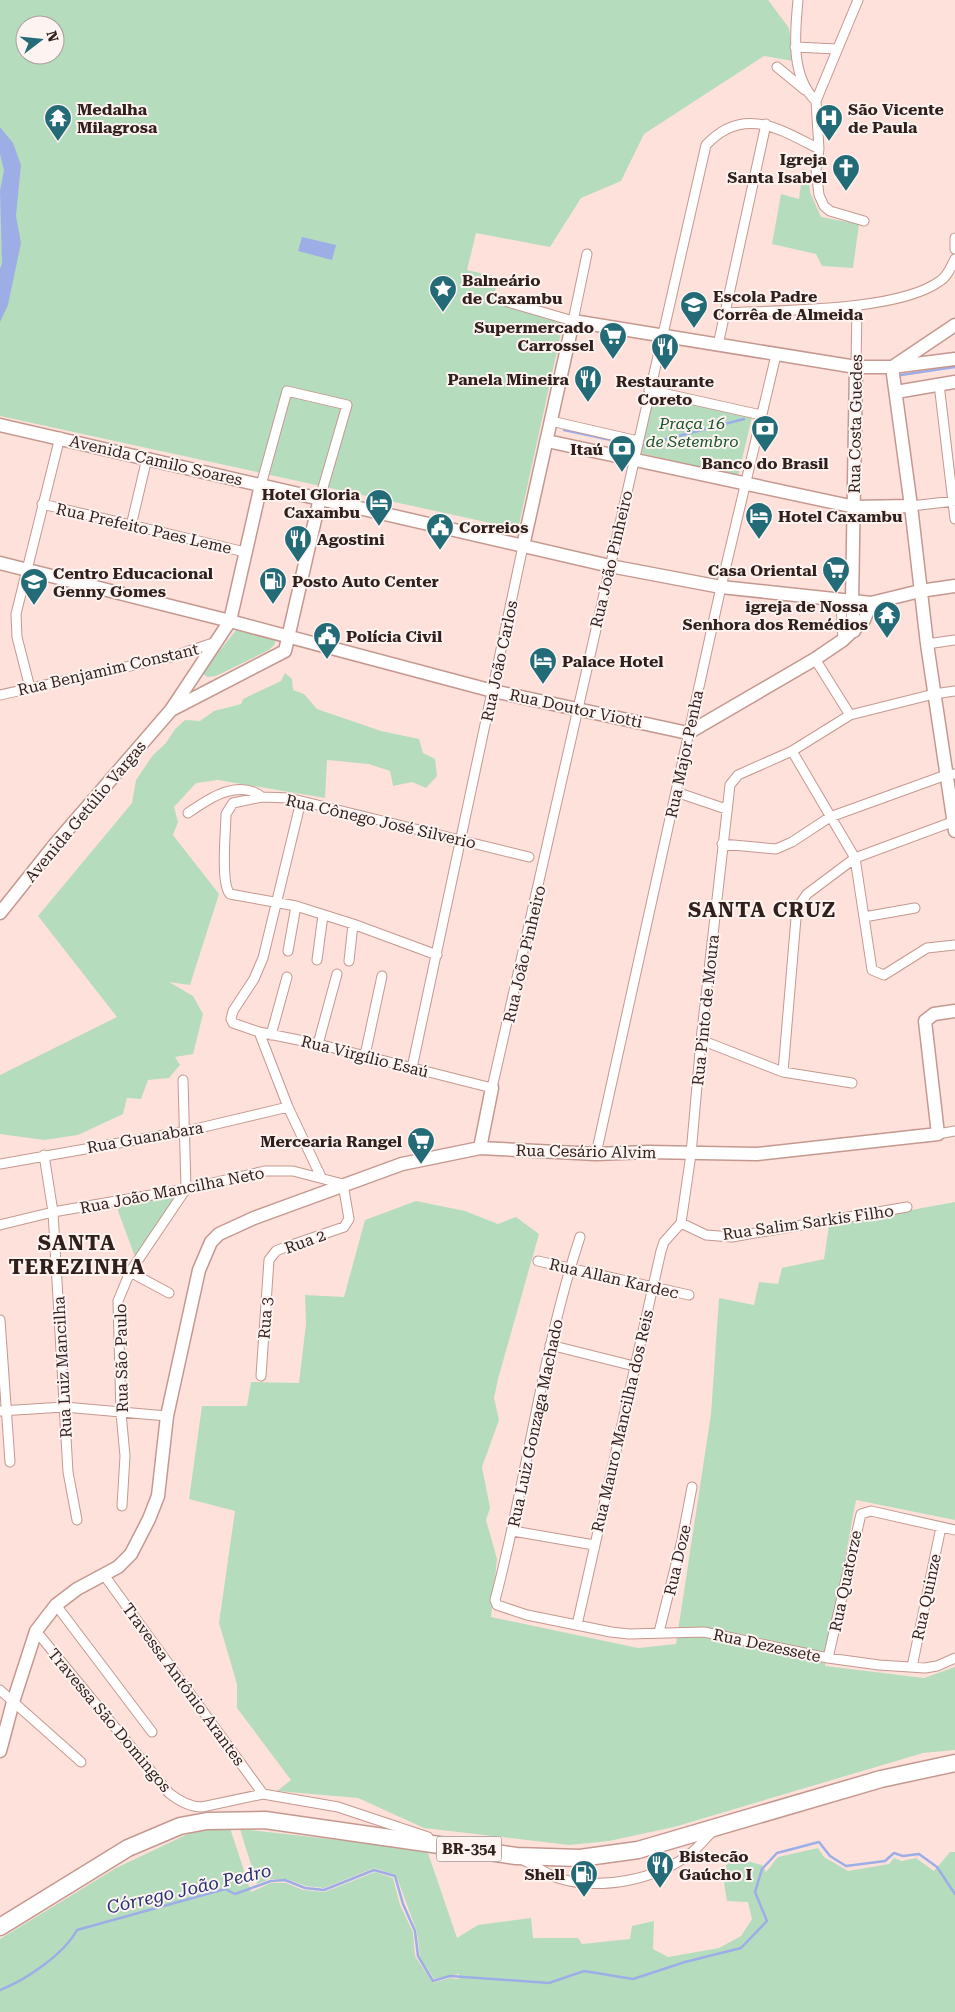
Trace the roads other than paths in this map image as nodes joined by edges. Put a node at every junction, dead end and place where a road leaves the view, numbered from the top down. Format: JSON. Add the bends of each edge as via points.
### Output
{"nodes":[{"id":1,"x":798,"y":0,"type":"edge"},
{"id":2,"x":858,"y":0,"type":"edge"},
{"id":3,"x":795,"y":47,"type":"junction"},
{"id":4,"x":836,"y":49,"type":"junction"},
{"id":5,"x":777,"y":67,"type":"dead end"},
{"id":6,"x":808,"y":92,"type":"junction"},
{"id":7,"x":816,"y":101,"type":"junction"},
{"id":8,"x":766,"y":124,"type":"junction"},
{"id":9,"x":819,"y":149,"type":"junction"},
{"id":10,"x":864,"y":221,"type":"dead end"},
{"id":11,"x":955,"y":238,"type":"edge"},
{"id":12,"x":955,"y":248,"type":"edge"},
{"id":13,"x":587,"y":254,"type":"dead end"},
{"id":14,"x":955,"y":259,"type":"edge"},
{"id":15,"x":508,"y":302,"type":"dead end"},
{"id":16,"x":857,"y":306,"type":"junction"},
{"id":17,"x":724,"y":313,"type":"junction"},
{"id":18,"x":573,"y":321,"type":"junction"},
{"id":19,"x":955,"y":325,"type":"edge"},
{"id":20,"x":661,"y":336,"type":"junction"},
{"id":21,"x":718,"y":345,"type":"junction"},
{"id":22,"x":776,"y":354,"type":"junction"},
{"id":23,"x":955,"y":359,"type":"edge"},
{"id":24,"x":856,"y":367,"type":"junction"},
{"id":25,"x":892,"y":367,"type":"junction"},
{"id":26,"x":955,"y":382,"type":"edge"},
{"id":27,"x":939,"y":384,"type":"junction"},
{"id":28,"x":649,"y":390,"type":"junction"},
{"id":29,"x":896,"y":392,"type":"junction"},
{"id":30,"x":761,"y":415,"type":"junction"},
{"id":31,"x":552,"y":421,"type":"junction"},
{"id":32,"x":0,"y":425,"type":"edge"},
{"id":33,"x":60,"y":437,"type":"junction"},
{"id":34,"x":547,"y":441,"type":"junction"},
{"id":35,"x":638,"y":441,"type":"junction"},
{"id":36,"x":147,"y":458,"type":"junction"},
{"id":37,"x":633,"y":460,"type":"junction"},
{"id":38,"x":261,"y":485,"type":"junction"},
{"id":39,"x":746,"y":485,"type":"junction"},
{"id":40,"x":320,"y":498,"type":"junction"},
{"id":41,"x":954,"y":501,"type":"edge"},
{"id":42,"x":42,"y":504,"type":"junction"},
{"id":43,"x":911,"y":506,"type":"junction"},
{"id":44,"x":854,"y":507,"type":"junction"},
{"id":45,"x":955,"y":519,"type":"edge"},
{"id":46,"x":131,"y":526,"type":"junction"},
{"id":47,"x":524,"y":546,"type":"junction"},
{"id":48,"x":245,"y":552,"type":"junction"},
{"id":49,"x":0,"y":563,"type":"edge"},
{"id":50,"x":610,"y":566,"type":"junction"},
{"id":51,"x":26,"y":568,"type":"junction"},
{"id":52,"x":955,"y":586,"type":"edge"},
{"id":53,"x":721,"y":588,"type":"junction"},
{"id":54,"x":920,"y":591,"type":"junction"},
{"id":55,"x":847,"y":602,"type":"junction"},
{"id":56,"x":871,"y":603,"type":"junction"},
{"id":57,"x":230,"y":620,"type":"junction"},
{"id":58,"x":854,"y":631,"type":"junction"},
{"id":59,"x":290,"y":636,"type":"junction"},
{"id":60,"x":304,"y":640,"type":"junction"},
{"id":61,"x":843,"y":640,"type":"junction"},
{"id":62,"x":955,"y":640,"type":"edge"},
{"id":63,"x":216,"y":642,"type":"junction"},
{"id":64,"x":927,"y":644,"type":"junction"},
{"id":65,"x":285,"y":651,"type":"junction"},
{"id":66,"x":815,"y":659,"type":"junction"},
{"id":67,"x":194,"y":674,"type":"junction"},
{"id":68,"x":30,"y":688,"type":"junction"},
{"id":69,"x":208,"y":691,"type":"junction"},
{"id":70,"x":493,"y":691,"type":"junction"},
{"id":71,"x":955,"y":691,"type":"edge"},
{"id":72,"x":934,"y":694,"type":"junction"},
{"id":73,"x":0,"y":695,"type":"edge"},
{"id":74,"x":578,"y":708,"type":"junction"},
{"id":75,"x":171,"y":710,"type":"junction"},
{"id":76,"x":850,"y":715,"type":"junction"},
{"id":77,"x":688,"y":733,"type":"junction"},
{"id":78,"x":792,"y":751,"type":"junction"},
{"id":79,"x":950,"y":774,"type":"edge"},
{"id":80,"x":676,"y":792,"type":"junction"},
{"id":81,"x":262,"y":797,"type":"junction"},
{"id":82,"x":301,"y":801,"type":"junction"},
{"id":83,"x":726,"y":809,"type":"junction"},
{"id":84,"x":188,"y":813,"type":"dead end"},
{"id":85,"x":830,"y":817,"type":"junction"},
{"id":86,"x":955,"y":824,"type":"edge"},
{"id":87,"x":461,"y":840,"type":"junction"},
{"id":88,"x":722,"y":844,"type":"junction"},
{"id":89,"x":529,"y":857,"type":"dead end"},
{"id":90,"x":855,"y":858,"type":"junction"},
{"id":91,"x":276,"y":902,"type":"junction"},
{"id":92,"x":296,"y":906,"type":"junction"},
{"id":93,"x":915,"y":908,"type":"dead end"},
{"id":94,"x":0,"y":913,"type":"edge"},
{"id":95,"x":323,"y":915,"type":"junction"},
{"id":96,"x":864,"y":917,"type":"junction"},
{"id":97,"x":353,"y":924,"type":"junction"},
{"id":98,"x":955,"y":945,"type":"edge"},
{"id":99,"x":288,"y":951,"type":"dead end"},
{"id":100,"x":437,"y":955,"type":"junction"},
{"id":101,"x":317,"y":960,"type":"dead end"},
{"id":102,"x":349,"y":961,"type":"dead end"},
{"id":103,"x":337,"y":974,"type":"dead end"},
{"id":104,"x":287,"y":976,"type":"dead end"},
{"id":105,"x":382,"y":976,"type":"dead end"},
{"id":106,"x":955,"y":1011,"type":"edge"},
{"id":107,"x":259,"y":1032,"type":"junction"},
{"id":108,"x":271,"y":1035,"type":"junction"},
{"id":109,"x":701,"y":1040,"type":"junction"},
{"id":110,"x":318,"y":1044,"type":"junction"},
{"id":111,"x":365,"y":1055,"type":"junction"},
{"id":112,"x":412,"y":1068,"type":"junction"},
{"id":113,"x":783,"y":1072,"type":"junction"},
{"id":114,"x":184,"y":1080,"type":"dead end"},
{"id":115,"x":852,"y":1083,"type":"dead end"},
{"id":116,"x":492,"y":1088,"type":"junction"},
{"id":117,"x":288,"y":1107,"type":"junction"},
{"id":118,"x":186,"y":1131,"type":"junction"},
{"id":119,"x":955,"y":1131,"type":"edge"},
{"id":120,"x":938,"y":1134,"type":"junction"},
{"id":121,"x":480,"y":1148,"type":"junction"},
{"id":122,"x":596,"y":1154,"type":"junction"},
{"id":123,"x":691,"y":1154,"type":"junction"},
{"id":124,"x":44,"y":1155,"type":"junction"},
{"id":125,"x":0,"y":1164,"type":"edge"},
{"id":126,"x":321,"y":1177,"type":"junction"},
{"id":127,"x":343,"y":1184,"type":"junction"},
{"id":128,"x":186,"y":1189,"type":"junction"},
{"id":129,"x":907,"y":1207,"type":"dead end"},
{"id":130,"x":53,"y":1212,"type":"junction"},
{"id":131,"x":681,"y":1224,"type":"junction"},
{"id":132,"x":0,"y":1225,"type":"edge"},
{"id":133,"x":580,"y":1237,"type":"dead end"},
{"id":134,"x":269,"y":1260,"type":"joint"},
{"id":135,"x":538,"y":1261,"type":"dead end"},
{"id":136,"x":570,"y":1268,"type":"junction"},
{"id":137,"x":130,"y":1272,"type":"junction"},
{"id":138,"x":652,"y":1286,"type":"junction"},
{"id":139,"x":169,"y":1293,"type":"dead end"},
{"id":140,"x":689,"y":1295,"type":"dead end"},
{"id":141,"x":0,"y":1320,"type":"edge"},
{"id":142,"x":550,"y":1346,"type":"junction"},
{"id":143,"x":634,"y":1366,"type":"junction"},
{"id":144,"x":262,"y":1376,"type":"dead end"},
{"id":145,"x":64,"y":1407,"type":"junction"},
{"id":146,"x":2,"y":1410,"type":"edge"},
{"id":147,"x":121,"y":1413,"type":"junction"},
{"id":148,"x":168,"y":1416,"type":"junction"},
{"id":149,"x":10,"y":1462,"type":"dead end"},
{"id":150,"x":692,"y":1487,"type":"dead end"},
{"id":151,"x":122,"y":1506,"type":"dead end"},
{"id":152,"x":77,"y":1520,"type":"dead end"},
{"id":153,"x":941,"y":1527,"type":"junction"},
{"id":154,"x":955,"y":1530,"type":"edge"},
{"id":155,"x":513,"y":1531,"type":"junction"},
{"id":156,"x":594,"y":1544,"type":"junction"},
{"id":157,"x":104,"y":1575,"type":"junction"},
{"id":158,"x":56,"y":1605,"type":"junction"},
{"id":159,"x":501,"y":1608,"type":"joint"},
{"id":160,"x":577,"y":1625,"type":"junction"},
{"id":161,"x":36,"y":1631,"type":"junction"},
{"id":162,"x":659,"y":1632,"type":"junction"},
{"id":163,"x":828,"y":1658,"type":"junction"},
{"id":164,"x":955,"y":1658,"type":"edge"},
{"id":165,"x":912,"y":1667,"type":"junction"},
{"id":166,"x":0,"y":1690,"type":"edge"},
{"id":167,"x":13,"y":1702,"type":"junction"},
{"id":168,"x":152,"y":1732,"type":"dead end"},
{"id":169,"x":0,"y":1751,"type":"edge"},
{"id":170,"x":81,"y":1762,"type":"dead end"},
{"id":171,"x":955,"y":1763,"type":"edge"},
{"id":172,"x":264,"y":1794,"type":"junction"},
{"id":173,"x":717,"y":1826,"type":"junction"},
{"id":174,"x":448,"y":1845,"type":"junction"},
{"id":175,"x":516,"y":1856,"type":"junction"},
{"id":176,"x":0,"y":1927,"type":"edge"}],
"edges":[{"from":1,"to":3,"type":"street"},
{"from":2,"to":4,"type":"street"},
{"from":3,"to":4,"type":"street"},
{"from":3,"to":6,"type":"street"},
{"from":4,"to":7,"type":"street"},
{"from":5,"to":6,"type":"street"},
{"from":6,"to":7,"type":"street"},
{"from":7,"to":9,"type":"street"},
{"from":8,"to":9,"type":"street"},
{"from":8,"to":17,"type":"street"},
{"from":8,"to":20,"type":"street","name":"Rua João Pinheiro","via":[[733,127],[719,133],[706,145]]},
{"from":9,"to":10,"type":"street","via":[[817,182],[824,206],[830,211]]},
{"from":11,"to":12,"type":"street"},
{"from":13,"to":18,"type":"street","name":"Rua João Carlos"},
{"from":14,"to":16,"type":"street","via":[[944,277],[935,284],[901,297]]},
{"from":15,"to":18,"type":"street"},
{"from":16,"to":17,"type":"street"},
{"from":16,"to":24,"type":"street","name":"Rua Costa Guedes"},
{"from":17,"to":21,"type":"street"},
{"from":18,"to":20,"type":"street"},
{"from":18,"to":31,"type":"street","name":"Rua João Carlos"},
{"from":19,"to":25,"type":"street"},
{"from":20,"to":21,"type":"street"},
{"from":20,"to":28,"type":"street","name":"Rua João Pinheiro"},
{"from":21,"to":22,"type":"street"},
{"from":22,"to":24,"type":"street"},
{"from":22,"to":30,"type":"street","name":"Rua Major Penha"},
{"from":23,"to":25,"type":"street"},
{"from":24,"to":25,"type":"street"},
{"from":24,"to":44,"type":"street","name":"Rua Costa Guedes"},
{"from":25,"to":29,"type":"street"},
{"from":26,"to":27,"type":"street"},
{"from":27,"to":29,"type":"street"},
{"from":27,"to":41,"type":"street"},
{"from":28,"to":30,"type":"street"},
{"from":28,"to":35,"type":"street","name":"Rua João Pinheiro"},
{"from":29,"to":43,"type":"street"},
{"from":30,"to":39,"type":"street","name":"Rua Major Penha"},
{"from":31,"to":34,"type":"street","name":"Rua João Carlos"},
{"from":31,"to":35,"type":"street"},
{"from":32,"to":33,"type":"street","name":"Avenida Camilo Soares"},
{"from":33,"to":36,"type":"street","name":"Avenida Camilo Soares"},
{"from":33,"to":42,"type":"street"},
{"from":34,"to":37,"type":"street"},
{"from":34,"to":47,"type":"street","name":"Rua João Carlos"},
{"from":35,"to":37,"type":"street","name":"Rua João Pinheiro"},
{"from":36,"to":38,"type":"street","name":"Avenida Camilo Soares"},
{"from":36,"to":46,"type":"street"},
{"from":37,"to":39,"type":"street"},
{"from":37,"to":50,"type":"street","name":"Rua João Pinheiro"},
{"from":38,"to":40,"type":"street","name":"Avenida Camilo Soares"},
{"from":38,"to":40,"type":"street","via":[[287,391],[347,405]]},
{"from":38,"to":48,"type":"street"},
{"from":39,"to":44,"type":"street"},
{"from":39,"to":53,"type":"street","name":"Rua Major Penha"},
{"from":40,"to":47,"type":"street","name":"Avenida Camilo Soares"},
{"from":40,"to":59,"type":"street"},
{"from":41,"to":43,"type":"street"},
{"from":41,"to":45,"type":"street"},
{"from":42,"to":46,"type":"street","name":"Rua Prefeito Paes Leme"},
{"from":42,"to":51,"type":"street"},
{"from":43,"to":44,"type":"street"},
{"from":43,"to":54,"type":"street"},
{"from":44,"to":55,"type":"street","name":"Rua Costa Guedes"},
{"from":46,"to":48,"type":"street","name":"Rua Prefeito Paes Leme"},
{"from":47,"to":50,"type":"street","name":"Avenida Camilo Soares"},
{"from":47,"to":70,"type":"street","name":"Rua João Carlos"},
{"from":48,"to":57,"type":"street"},
{"from":49,"to":51,"type":"street","name":"Rua Doutor Viotti"},
{"from":50,"to":53,"type":"street","name":"Avenida Camilo Soares"},
{"from":50,"to":74,"type":"street","name":"Rua João Pinheiro"},
{"from":51,"to":57,"type":"street","name":"Rua Doutor Viotti"},
{"from":51,"to":68,"type":"street","via":[[15,624]]},
{"from":52,"to":54,"type":"street","name":"Avenida Camilo Soares"},
{"from":53,"to":55,"type":"street","name":"Avenida Camilo Soares"},
{"from":53,"to":77,"type":"street","name":"Rua Major Penha"},
{"from":54,"to":56,"type":"street","name":"Avenida Camilo Soares"},
{"from":54,"to":64,"type":"street"},
{"from":55,"to":56,"type":"street","name":"Avenida Camilo Soares"},
{"from":55,"to":58,"type":"street","name":"Rua Costa Guedes"},
{"from":55,"to":61,"type":"street"},
{"from":56,"to":58,"type":"street","via":[[864,620]]},
{"from":57,"to":59,"type":"street","name":"Rua Doutor Viotti"},
{"from":57,"to":63,"type":"street"},
{"from":58,"to":61,"type":"street"},
{"from":59,"to":60,"type":"street","name":"Rua Doutor Viotti"},
{"from":59,"to":65,"type":"street"},
{"from":60,"to":65,"type":"street"},
{"from":60,"to":70,"type":"street","name":"Rua Doutor Viotti"},
{"from":61,"to":66,"type":"street"},
{"from":62,"to":64,"type":"street"},
{"from":63,"to":67,"type":"street"},
{"from":63,"to":68,"type":"street","name":"Rua Benjamim Constant","via":[[171,657]]},
{"from":64,"to":72,"type":"street"},
{"from":65,"to":69,"type":"street"},
{"from":66,"to":76,"type":"street"},
{"from":66,"to":77,"type":"street"},
{"from":67,"to":69,"type":"street","via":[[198,684]]},
{"from":67,"to":75,"type":"street"},
{"from":68,"to":73,"type":"street","name":"Rua Benjamim Constant"},
{"from":69,"to":75,"type":"street"},
{"from":70,"to":74,"type":"street","name":"Rua Doutor Viotti"},
{"from":70,"to":87,"type":"street","name":"Rua João Carlos"},
{"from":71,"to":72,"type":"street","name":"Rua Pinto de Moura"},
{"from":72,"to":76,"type":"street","name":"Rua Pinto de Moura"},
{"from":72,"to":79,"type":"street"},
{"from":74,"to":77,"type":"street","name":"Rua Doutor Viotti"},
{"from":74,"to":116,"type":"street","name":"Rua João Pinheiro"},
{"from":75,"to":94,"type":"street","name":"Avenida Getúlio Vargas"},
{"from":76,"to":78,"type":"street","name":"Rua Pinto de Moura"},
{"from":77,"to":80,"type":"street","name":"Rua Major Penha"},
{"from":78,"to":83,"type":"street","name":"Rua Pinto de Moura","via":[[738,775],[730,785]]},
{"from":78,"to":85,"type":"street"},
{"from":79,"to":85,"type":"street"},
{"from":79,"to":86,"type":"street"},
{"from":80,"to":83,"type":"street"},
{"from":80,"to":122,"type":"street","name":"Rua Major Penha"},
{"from":81,"to":82,"type":"street","name":"Rua Cônego José Silverio"},
{"from":81,"to":84,"type":"street","via":[[249,790],[226,792],[206,800]]},
{"from":81,"to":91,"type":"street","name":"Rua Cônego José Silverio","via":[[233,803],[226,814],[227,891]]},
{"from":82,"to":87,"type":"street","name":"Rua Cônego José Silverio"},
{"from":82,"to":91,"type":"street"},
{"from":83,"to":88,"type":"street","name":"Rua Pinto de Moura"},
{"from":85,"to":88,"type":"street","via":[[776,849]]},
{"from":85,"to":90,"type":"street"},
{"from":86,"to":90,"type":"street"},
{"from":87,"to":89,"type":"street","name":"Rua Cônego José Silverio"},
{"from":87,"to":100,"type":"street","name":"Rua João Carlos"},
{"from":88,"to":109,"type":"street","name":"Rua Pinto de Moura"},
{"from":90,"to":96,"type":"street"},
{"from":90,"to":113,"type":"street","via":[[807,894],[798,907]]},
{"from":91,"to":92,"type":"street"},
{"from":91,"to":107,"type":"street","name":"Rua Virgílio Esaú","via":[[254,979],[231,1016],[237,1026]]},
{"from":92,"to":95,"type":"street"},
{"from":92,"to":99,"type":"street"},
{"from":93,"to":96,"type":"street"},
{"from":95,"to":97,"type":"street"},
{"from":95,"to":101,"type":"street"},
{"from":96,"to":98,"type":"street","via":[[870,965],[875,973],[884,975],[927,948]]},
{"from":97,"to":100,"type":"street"},
{"from":97,"to":102,"type":"street"},
{"from":100,"to":112,"type":"street","name":"Rua João Carlos"},
{"from":103,"to":110,"type":"street"},
{"from":104,"to":108,"type":"street"},
{"from":105,"to":111,"type":"street"},
{"from":106,"to":120,"type":"street","via":[[927,1017],[925,1025]]},
{"from":107,"to":108,"type":"street","name":"Rua Virgílio Esaú"},
{"from":107,"to":117,"type":"street"},
{"from":108,"to":110,"type":"street","name":"Rua Virgílio Esaú"},
{"from":109,"to":113,"type":"street"},
{"from":109,"to":123,"type":"street","name":"Rua Pinto de Moura"},
{"from":110,"to":111,"type":"street","name":"Rua Virgílio Esaú"},
{"from":111,"to":112,"type":"street","name":"Rua Virgílio Esaú"},
{"from":112,"to":116,"type":"street","name":"Rua Virgílio Esaú"},
{"from":113,"to":115,"type":"street"},
{"from":114,"to":118,"type":"street"},
{"from":116,"to":121,"type":"street","name":"Rua João Pinheiro"},
{"from":117,"to":118,"type":"street","name":"Rua Guanabara"},
{"from":117,"to":126,"type":"street"},
{"from":118,"to":124,"type":"street","name":"Rua Guanabara"},
{"from":118,"to":128,"type":"street"},
{"from":119,"to":120,"type":"street"},
{"from":120,"to":123,"type":"street","name":"Rua Cesário Alvim","via":[[798,1151]]},
{"from":121,"to":122,"type":"street","name":"Rua Cesário Alvim"},
{"from":121,"to":127,"type":"street","name":"Rua Cesário Alvim","via":[[402,1164]]},
{"from":122,"to":123,"type":"street","name":"Rua Cesário Alvim"},
{"from":123,"to":131,"type":"street","name":"Rua Pinto de Moura"},
{"from":124,"to":125,"type":"street","name":"Rua Guanabara"},
{"from":124,"to":130,"type":"street","name":"Rua Luiz Mancilha"},
{"from":126,"to":127,"type":"street","name":"Rua João Mancilha Neto"},
{"from":126,"to":128,"type":"street","name":"Rua João Mancilha Neto","via":[[293,1171],[265,1171]]},
{"from":127,"to":134,"type":"street","name":"Rua 2","via":[[349,1219],[344,1227],[283,1248]]},
{"from":127,"to":148,"type":"street","name":"Rua Cesário Alvim","via":[[230,1228],[211,1242],[199,1270]]},
{"from":128,"to":130,"type":"street","name":"Rua João Mancilha Neto"},
{"from":128,"to":137,"type":"street","name":"Rua São Paulo"},
{"from":129,"to":131,"type":"street","name":"Rua Salim Sarkis Filho","via":[[732,1236],[706,1235]]},
{"from":130,"to":132,"type":"street","name":"Rua João Mancilha Neto"},
{"from":130,"to":145,"type":"street","name":"Rua Luiz Mancilha"},
{"from":131,"to":138,"type":"street","name":"Rua Mauro Mancilha dos Reis","via":[[664,1242]]},
{"from":133,"to":136,"type":"street","name":"Rua Luiz Gonzaga Machado"},
{"from":134,"to":144,"type":"street","name":"Rua 3"},
{"from":135,"to":136,"type":"street","name":"Rua Allan Kardec"},
{"from":136,"to":138,"type":"street","name":"Rua Allan Kardec"},
{"from":136,"to":142,"type":"street","name":"Rua Luiz Gonzaga Machado"},
{"from":137,"to":139,"type":"street"},
{"from":137,"to":147,"type":"street","name":"Rua São Paulo","via":[[122,1288],[117,1313]]},
{"from":138,"to":140,"type":"street","name":"Rua Allan Kardec"},
{"from":138,"to":143,"type":"street","name":"Rua Mauro Mancilha dos Reis"},
{"from":141,"to":146,"type":"street"},
{"from":142,"to":143,"type":"street"},
{"from":142,"to":155,"type":"street","name":"Rua Luiz Gonzaga Machado"},
{"from":143,"to":156,"type":"street","name":"Rua Mauro Mancilha dos Reis"},
{"from":145,"to":146,"type":"street"},
{"from":145,"to":147,"type":"street"},
{"from":145,"to":152,"type":"street","name":"Rua Luiz Mancilha","via":[[70,1491]]},
{"from":146,"to":149,"type":"street"},
{"from":147,"to":148,"type":"street"},
{"from":147,"to":151,"type":"street","name":"Rua São Paulo","via":[[125,1456]]},
{"from":148,"to":157,"type":"street","name":"Rua Cesário Alvim","via":[[159,1489],[149,1519],[131,1554]]},
{"from":150,"to":162,"type":"street","name":"Rua Doze"},
{"from":153,"to":154,"type":"street"},
{"from":153,"to":163,"type":"street","name":"Rua Quatorze","via":[[864,1512],[860,1517]]},
{"from":153,"to":165,"type":"street","name":"Rua Quinze"},
{"from":155,"to":156,"type":"street"},
{"from":155,"to":159,"type":"street","name":"Rua Luiz Gonzaga Machado","via":[[495,1600]]},
{"from":156,"to":160,"type":"street","name":"Rua Mauro Mancilha dos Reis"},
{"from":157,"to":158,"type":"street","name":"Rua Cesário Alvim"},
{"from":157,"to":172,"type":"street","name":"Travessa Antônio Arantes"},
{"from":158,"to":161,"type":"street","name":"Rua Cesário Alvim"},
{"from":158,"to":168,"type":"street"},
{"from":159,"to":160,"type":"street","name":"Rua Dezessete"},
{"from":160,"to":162,"type":"street","name":"Rua Dezessete","via":[[629,1634]]},
{"from":161,"to":167,"type":"street","name":"Rua Cesário Alvim"},
{"from":161,"to":172,"type":"street","name":"Travessa São Domingos","via":[[178,1800],[202,1807]]},
{"from":162,"to":163,"type":"street","name":"Rua Dezessete","via":[[704,1632]]},
{"from":163,"to":165,"type":"street","name":"Rua Dezessete"},
{"from":164,"to":165,"type":"street","name":"Rua Dezessete","via":[[937,1666]]},
{"from":166,"to":167,"type":"street"},
{"from":167,"to":169,"type":"street","name":"Rua Cesário Alvim"},
{"from":167,"to":170,"type":"street"},
{"from":171,"to":173,"type":"highway","number":"BR-354","via":[[881,1779]]},
{"from":172,"to":174,"type":"street","name":"Travessa São Domingos","via":[[338,1807]]},
{"from":173,"to":175,"type":"highway","number":"BR-354","via":[[610,1855],[580,1858]]},
{"from":173,"to":175,"type":"street","via":[[690,1854],[660,1871],[629,1880],[587,1883],[557,1878]]},
{"from":174,"to":175,"type":"highway","number":"BR-354"},
{"from":174,"to":176,"type":"highway","number":"BR-354","via":[[265,1820],[207,1821],[180,1826],[128,1848]]}]}
